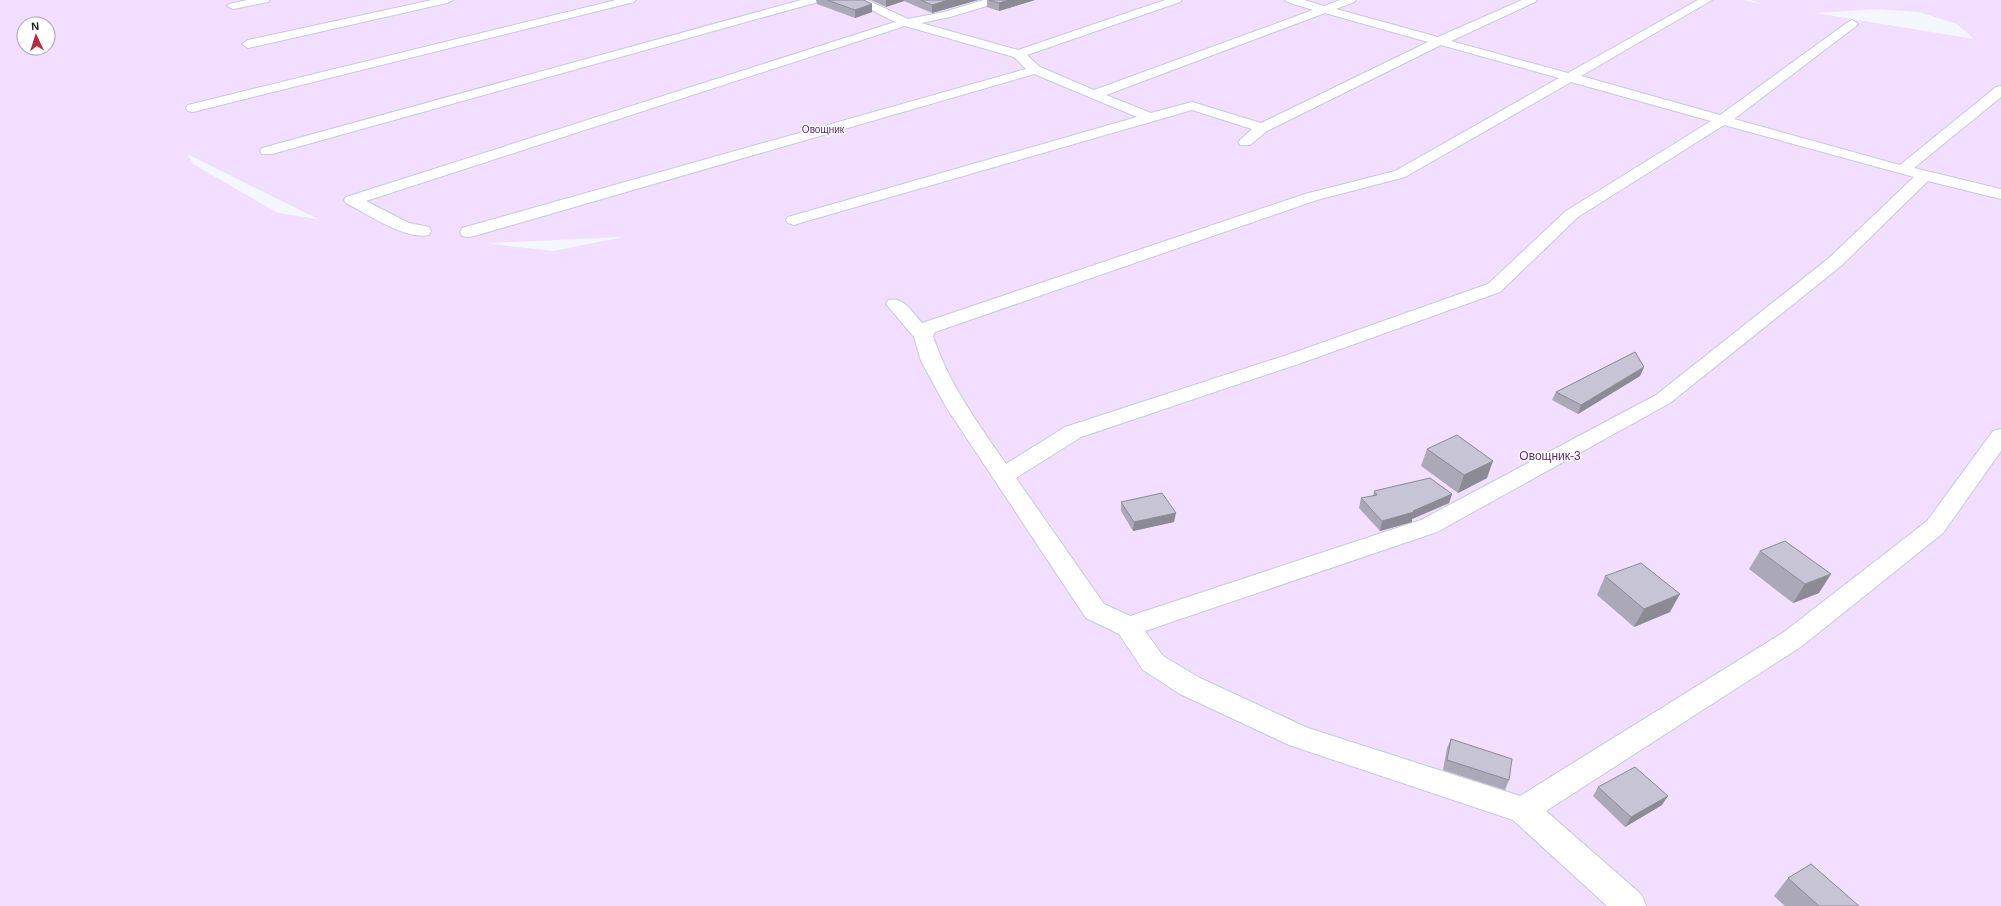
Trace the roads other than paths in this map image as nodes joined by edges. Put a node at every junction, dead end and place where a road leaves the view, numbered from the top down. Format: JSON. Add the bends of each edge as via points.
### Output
{"nodes":[{"id":1,"x":264,"y":0,"type":"edge"},
{"id":2,"x":447,"y":0,"type":"edge"},
{"id":3,"x":630,"y":0,"type":"edge"},
{"id":4,"x":814,"y":0,"type":"edge"},
{"id":5,"x":858,"y":0,"type":"edge"},
{"id":6,"x":996,"y":0,"type":"edge"},
{"id":7,"x":1176,"y":0,"type":"edge"},
{"id":8,"x":1291,"y":0,"type":"edge"},
{"id":9,"x":1350,"y":0,"type":"edge"},
{"id":10,"x":1531,"y":0,"type":"edge"},
{"id":11,"x":1706,"y":0,"type":"edge"},
{"id":12,"x":233,"y":6,"type":"dead end"},
{"id":13,"x":1324,"y":9,"type":"junction"},
{"id":14,"x":905,"y":22,"type":"junction"},
{"id":15,"x":1852,"y":24,"type":"dead end"},
{"id":16,"x":1442,"y":40,"type":"junction"},
{"id":17,"x":248,"y":44,"type":"dead end"},
{"id":18,"x":1018,"y":54,"type":"junction"},
{"id":19,"x":1035,"y":70,"type":"junction"},
{"id":20,"x":1570,"y":77,"type":"junction"},
{"id":21,"x":2001,"y":90,"type":"edge"},
{"id":22,"x":1093,"y":95,"type":"junction"},
{"id":23,"x":193,"y":108,"type":"dead end"},
{"id":24,"x":1150,"y":118,"type":"junction"},
{"id":25,"x":1724,"y":119,"type":"junction"},
{"id":26,"x":1262,"y":128,"type":"junction"},
{"id":27,"x":1245,"y":142,"type":"dead end"},
{"id":28,"x":267,"y":151,"type":"dead end"},
{"id":29,"x":1903,"y":170,"type":"junction"},
{"id":30,"x":1925,"y":175,"type":"junction"},
{"id":31,"x":2001,"y":194,"type":"edge"},
{"id":32,"x":794,"y":220,"type":"dead end"},
{"id":33,"x":423,"y":231,"type":"dead end"},
{"id":34,"x":468,"y":232,"type":"dead end"},
{"id":35,"x":895,"y":304,"type":"dead end"},
{"id":36,"x":923,"y":336,"type":"junction"},
{"id":37,"x":2001,"y":436,"type":"edge"},
{"id":38,"x":1002,"y":476,"type":"junction"},
{"id":39,"x":1128,"y":627,"type":"junction"},
{"id":40,"x":1523,"y":810,"type":"junction"},
{"id":41,"x":1630,"y":906,"type":"edge"}],
"edges":[{"from":1,"to":12,"type":"lane"},
{"from":2,"to":17,"type":"lane"},
{"from":3,"to":23,"type":"lane"},
{"from":4,"to":28,"type":"lane"},
{"from":5,"to":14,"type":"lane"},
{"from":6,"to":14,"type":"lane","via":[[946,15]]},
{"from":7,"to":18,"type":"lane"},
{"from":8,"to":13,"type":"lane"},
{"from":9,"to":13,"type":"lane"},
{"from":10,"to":16,"type":"lane"},
{"from":11,"to":20,"type":"lane"},
{"from":13,"to":16,"type":"lane"},
{"from":13,"to":22,"type":"lane"},
{"from":14,"to":18,"type":"lane"},
{"from":14,"to":33,"type":"lane","via":[[352,200],[404,227]]},
{"from":15,"to":25,"type":"lane"},
{"from":16,"to":20,"type":"lane"},
{"from":16,"to":26,"type":"lane"},
{"from":18,"to":19,"type":"lane"},
{"from":19,"to":22,"type":"lane"},
{"from":19,"to":34,"type":"lane"},
{"from":20,"to":25,"type":"lane"},
{"from":20,"to":36,"type":"lane","via":[[1400,174],[1304,199],[927,328]]},
{"from":21,"to":29,"type":"lane"},
{"from":22,"to":24,"type":"lane"},
{"from":24,"to":26,"type":"lane","via":[[1192,106]]},
{"from":24,"to":32,"type":"lane"},
{"from":25,"to":29,"type":"lane"},
{"from":25,"to":38,"type":"lane","via":[[1572,214],[1494,288],[1297,358],[1073,432]]},
{"from":26,"to":27,"type":"lane"},
{"from":29,"to":30,"type":"lane"},
{"from":30,"to":31,"type":"lane"},
{"from":30,"to":39,"type":"lane","via":[[1835,262],[1663,399],[1429,526]]},
{"from":35,"to":36,"type":"lane"},
{"from":36,"to":38,"type":"lane","via":[[956,407]]},
{"from":37,"to":40,"type":"lane","via":[[1935,527],[1793,639]]},
{"from":38,"to":39,"type":"lane","via":[[1095,611]]},
{"from":39,"to":40,"type":"lane","via":[[1153,663],[1190,686],[1299,737]]},
{"from":40,"to":41,"type":"lane"}]}
